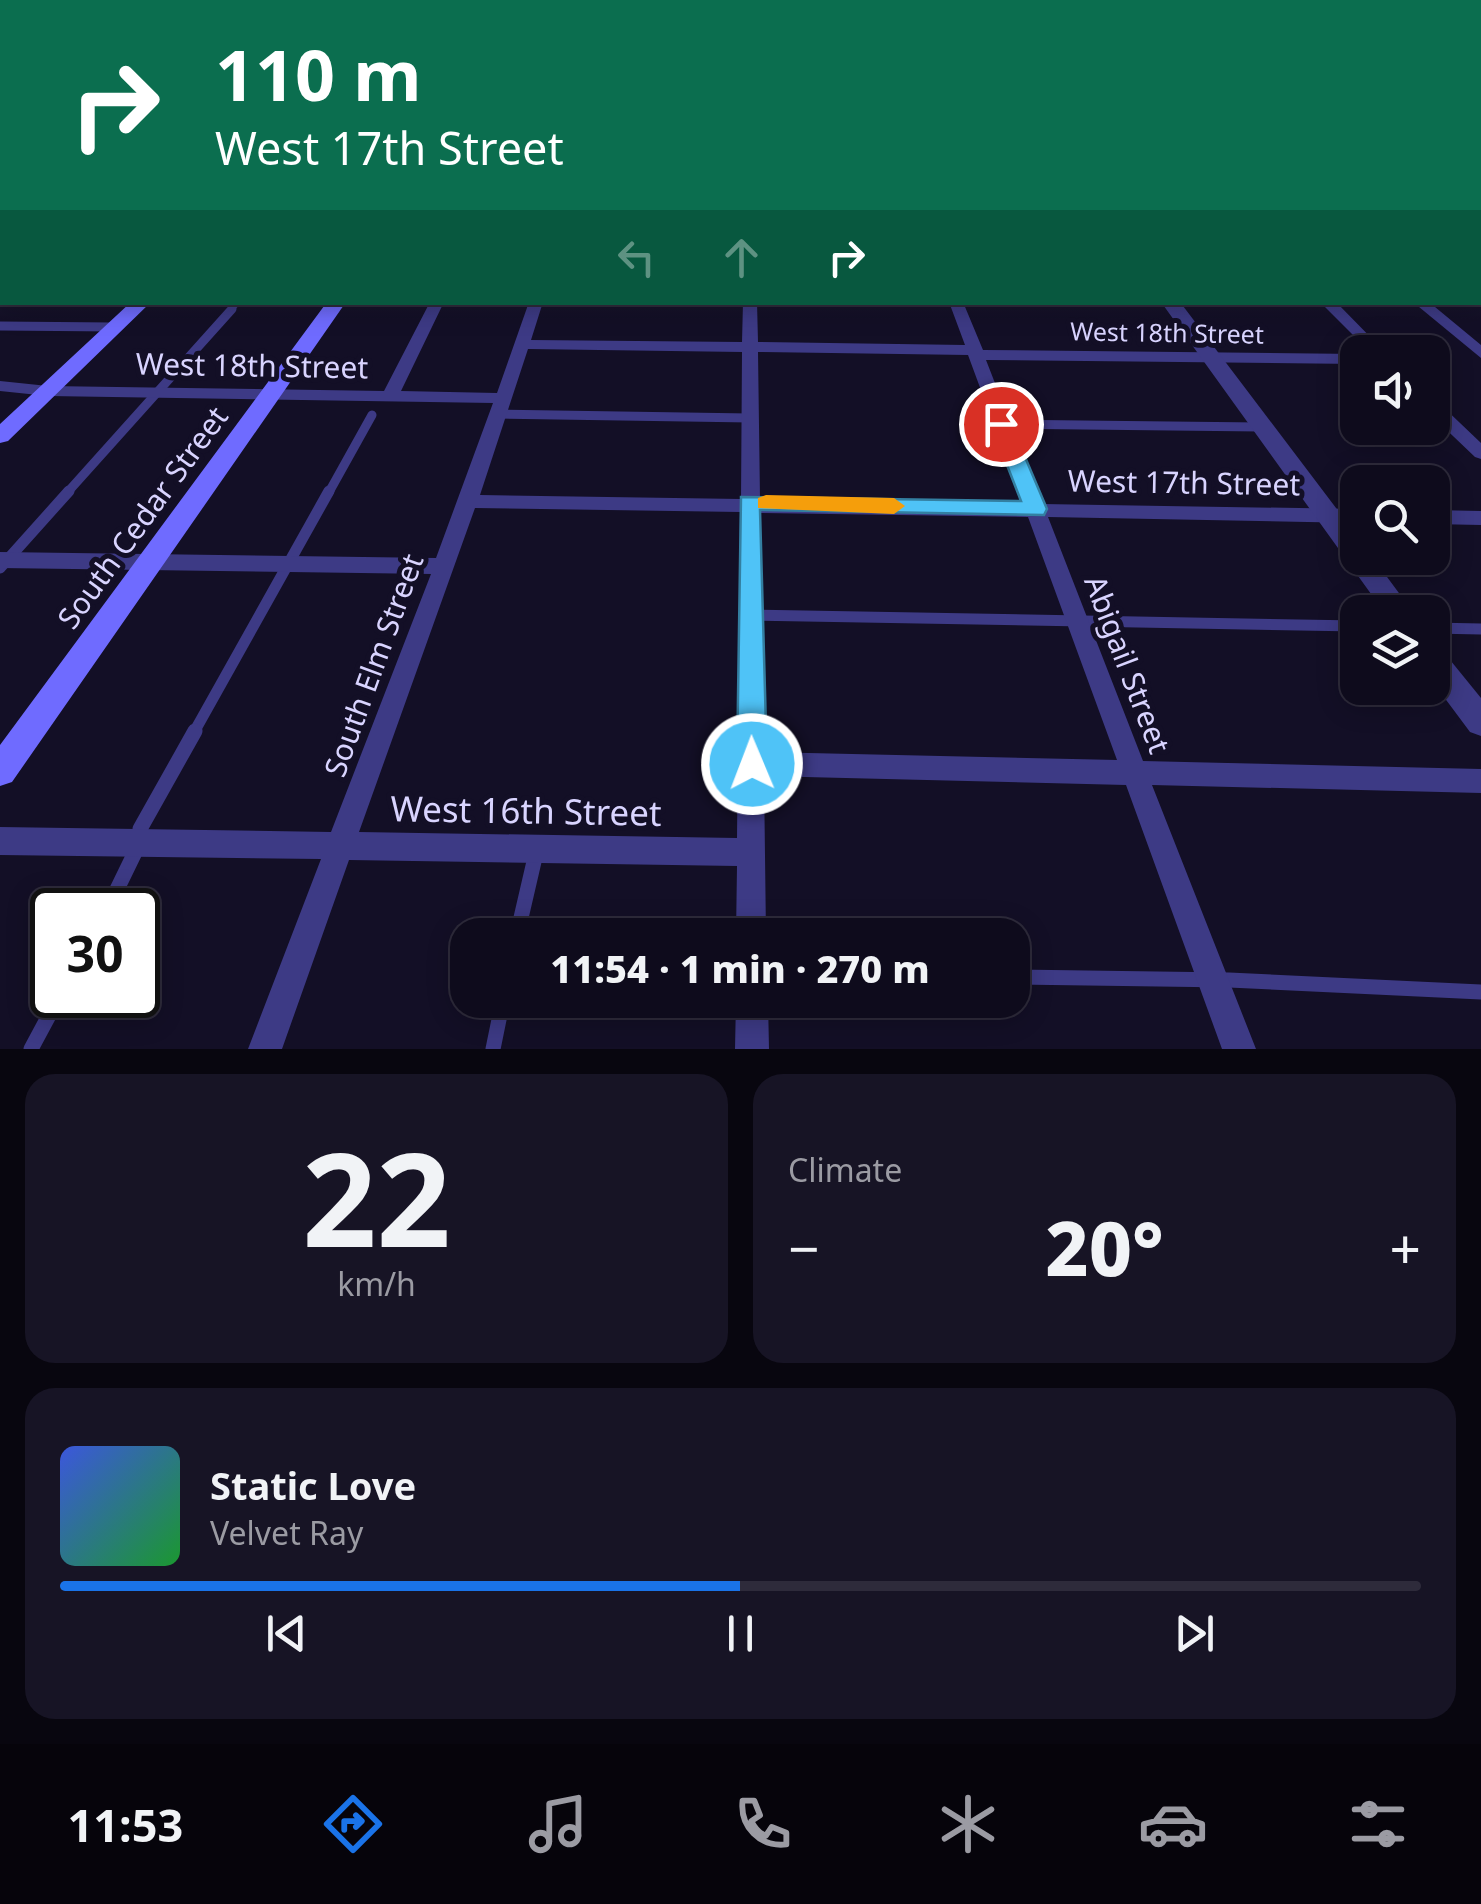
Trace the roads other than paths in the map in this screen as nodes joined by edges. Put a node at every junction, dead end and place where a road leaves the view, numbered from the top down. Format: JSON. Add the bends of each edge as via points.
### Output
{"nodes":[{"id":1,"x":139,"y":305,"type":"edge"},
{"id":2,"x":235,"y":305,"type":"edge"},
{"id":3,"x":335,"y":305,"type":"edge"},
{"id":4,"x":436,"y":305,"type":"edge"},
{"id":5,"x":535,"y":305,"type":"edge"},
{"id":6,"x":750,"y":305,"type":"edge"},
{"id":7,"x":957,"y":305,"type":"edge"},
{"id":8,"x":1172,"y":305,"type":"edge"},
{"id":9,"x":1330,"y":305,"type":"edge"},
{"id":10,"x":1424,"y":305,"type":"edge"},
{"id":11,"x":0,"y":326,"type":"edge"},
{"id":12,"x":116,"y":327,"type":"junction"},
{"id":13,"x":1361,"y":335,"type":"edge"},
{"id":14,"x":521,"y":344,"type":"junction"},
{"id":15,"x":750,"y":349,"type":"junction"},
{"id":16,"x":976,"y":352,"type":"junction"},
{"id":17,"x":1481,"y":353,"type":"edge"},
{"id":18,"x":1211,"y":358,"type":"junction"},
{"id":19,"x":1340,"y":359,"type":"edge"},
{"id":20,"x":0,"y":386,"type":"edge"},
{"id":21,"x":48,"y":391,"type":"junction"},
{"id":22,"x":154,"y":392,"type":"junction"},
{"id":23,"x":272,"y":394,"type":"junction"},
{"id":24,"x":392,"y":394,"type":"junction"},
{"id":25,"x":502,"y":406,"type":"junction"},
{"id":26,"x":372,"y":415,"type":"dead end"},
{"id":27,"x":750,"y":418,"type":"junction"},
{"id":28,"x":1450,"y":423,"type":"edge"},
{"id":29,"x":1001,"y":424,"type":"junction"},
{"id":30,"x":1262,"y":427,"type":"junction"},
{"id":31,"x":0,"y":436,"type":"edge"},
{"id":32,"x":1481,"y":453,"type":"edge"},
{"id":33,"x":468,"y":501,"type":"junction"},
{"id":34,"x":749,"y":502,"type":"junction"},
{"id":35,"x":1036,"y":509,"type":"junction"},
{"id":36,"x":1328,"y":515,"type":"junction"},
{"id":37,"x":1340,"y":515,"type":"edge"},
{"id":38,"x":1450,"y":517,"type":"edge"},
{"id":39,"x":1481,"y":518,"type":"edge"},
{"id":40,"x":1340,"y":532,"type":"edge"},
{"id":41,"x":150,"y":562,"type":"junction"},
{"id":42,"x":289,"y":562,"type":"junction"},
{"id":43,"x":2,"y":563,"type":"edge"},
{"id":44,"x":444,"y":566,"type":"junction"},
{"id":45,"x":749,"y":615,"type":"junction"},
{"id":46,"x":1075,"y":620,"type":"junction"},
{"id":47,"x":1340,"y":626,"type":"edge"},
{"id":48,"x":1450,"y":628,"type":"edge"},
{"id":49,"x":1481,"y":629,"type":"edge"},
{"id":50,"x":1450,"y":682,"type":"edge"},
{"id":51,"x":1481,"y":722,"type":"edge"},
{"id":52,"x":752,"y":764,"type":"junction"},
{"id":53,"x":0,"y":771,"type":"edge"},
{"id":54,"x":1136,"y":776,"type":"junction"},
{"id":55,"x":1481,"y":781,"type":"edge"},
{"id":56,"x":141,"y":840,"type":"junction"},
{"id":57,"x":0,"y":841,"type":"edge"},
{"id":58,"x":341,"y":845,"type":"junction"},
{"id":59,"x":538,"y":848,"type":"junction"},
{"id":60,"x":751,"y":852,"type":"junction"},
{"id":61,"x":118,"y":888,"type":"edge"},
{"id":62,"x":522,"y":918,"type":"edge"},
{"id":63,"x":751,"y":918,"type":"edge"},
{"id":64,"x":1030,"y":978,"type":"edge"},
{"id":65,"x":1214,"y":983,"type":"junction"},
{"id":66,"x":1481,"y":992,"type":"edge"},
{"id":67,"x":47,"y":1018,"type":"edge"},
{"id":68,"x":499,"y":1018,"type":"edge"},
{"id":69,"x":752,"y":1018,"type":"edge"},
{"id":70,"x":30,"y":1049,"type":"edge"},
{"id":71,"x":265,"y":1049,"type":"edge"},
{"id":72,"x":493,"y":1049,"type":"edge"},
{"id":73,"x":752,"y":1049,"type":"edge"},
{"id":74,"x":1239,"y":1049,"type":"edge"}],
"edges":[{"from":1,"to":12,"type":"main road"},
{"from":2,"to":22,"type":"lane"},
{"from":3,"to":23,"type":"main road","name":"South Cedar Street"},
{"from":4,"to":24,"type":"street"},
{"from":5,"to":14,"type":"street","name":"South Elm Street"},
{"from":6,"to":15,"type":"street"},
{"from":7,"to":16,"type":"street","name":"Abigail Street"},
{"from":8,"to":18,"type":"street"},
{"from":9,"to":13,"type":"street"},
{"from":10,"to":17,"type":"street"},
{"from":11,"to":12,"type":"lane"},
{"from":12,"to":21,"type":"main road"},
{"from":14,"to":15,"type":"street","name":"West 18th Street"},
{"from":14,"to":25,"type":"street","name":"South Elm Street"},
{"from":15,"to":16,"type":"street","name":"West 18th Street"},
{"from":15,"to":27,"type":"street"},
{"from":16,"to":18,"type":"street","name":"West 18th Street"},
{"from":16,"to":29,"type":"street","name":"Abigail Street"},
{"from":18,"to":19,"type":"street","name":"West 18th Street"},
{"from":18,"to":30,"type":"street"},
{"from":20,"to":21,"type":"street","name":"West 18th Street"},
{"from":21,"to":22,"type":"street","name":"West 18th Street"},
{"from":21,"to":31,"type":"main road"},
{"from":22,"to":23,"type":"street","name":"West 18th Street"},
{"from":22,"to":43,"type":"lane"},
{"from":23,"to":24,"type":"street","name":"West 18th Street"},
{"from":23,"to":41,"type":"main road","name":"South Cedar Street"},
{"from":24,"to":25,"type":"street","name":"West 18th Street"},
{"from":25,"to":27,"type":"lane"},
{"from":25,"to":33,"type":"street","name":"South Elm Street"},
{"from":26,"to":42,"type":"lane"},
{"from":27,"to":34,"type":"street"},
{"from":28,"to":32,"type":"street"},
{"from":29,"to":30,"type":"lane"},
{"from":29,"to":35,"type":"street","name":"Abigail Street"},
{"from":30,"to":36,"type":"street"},
{"from":33,"to":34,"type":"street","name":"West 17th Street"},
{"from":33,"to":44,"type":"street","name":"South Elm Street"},
{"from":34,"to":35,"type":"street","name":"West 17th Street"},
{"from":34,"to":45,"type":"street"},
{"from":35,"to":36,"type":"street","name":"West 17th Street"},
{"from":35,"to":46,"type":"street","name":"Abigail Street"},
{"from":36,"to":37,"type":"street","name":"West 17th Street"},
{"from":36,"to":40,"type":"street"},
{"from":38,"to":39,"type":"street"},
{"from":41,"to":42,"type":"street"},
{"from":41,"to":43,"type":"street"},
{"from":41,"to":53,"type":"main road","name":"South Cedar Street"},
{"from":42,"to":44,"type":"street"},
{"from":42,"to":56,"type":"lane","via":[[140,829]]},
{"from":44,"to":58,"type":"street","name":"South Elm Street"},
{"from":45,"to":46,"type":"lane"},
{"from":45,"to":52,"type":"street"},
{"from":46,"to":47,"type":"lane"},
{"from":46,"to":54,"type":"street","name":"Abigail Street"},
{"from":48,"to":49,"type":"lane"},
{"from":50,"to":51,"type":"street"},
{"from":52,"to":54,"type":"street"},
{"from":52,"to":60,"type":"street"},
{"from":54,"to":55,"type":"street"},
{"from":54,"to":65,"type":"street","name":"Abigail Street"},
{"from":56,"to":57,"type":"street","name":"West 16th Street"},
{"from":56,"to":58,"type":"street","name":"West 16th Street"},
{"from":56,"to":61,"type":"lane"},
{"from":58,"to":59,"type":"street","name":"West 16th Street"},
{"from":58,"to":71,"type":"street","name":"South Elm Street"},
{"from":59,"to":60,"type":"street","name":"West 16th Street"},
{"from":59,"to":62,"type":"lane"},
{"from":60,"to":63,"type":"street"},
{"from":64,"to":65,"type":"lane"},
{"from":65,"to":66,"type":"lane"},
{"from":65,"to":74,"type":"street","name":"Abigail Street"},
{"from":67,"to":70,"type":"lane"},
{"from":68,"to":72,"type":"lane"},
{"from":69,"to":73,"type":"street"}]}
